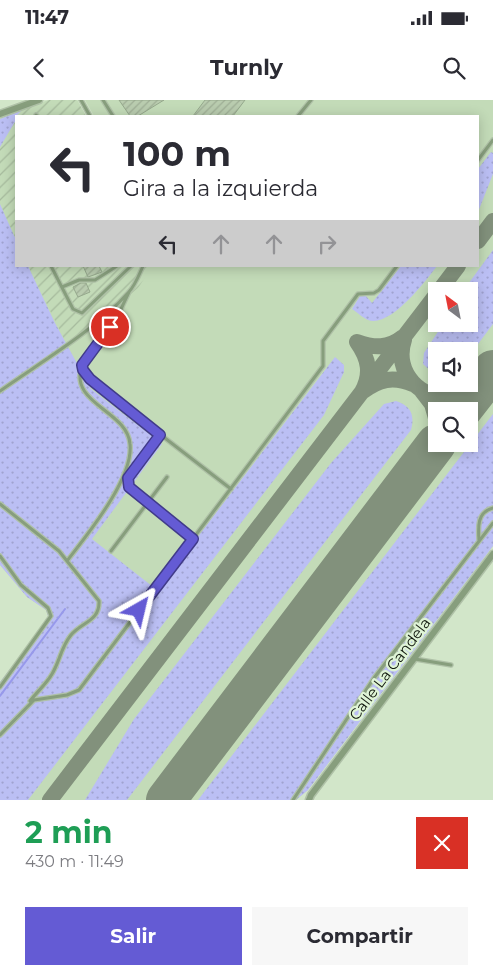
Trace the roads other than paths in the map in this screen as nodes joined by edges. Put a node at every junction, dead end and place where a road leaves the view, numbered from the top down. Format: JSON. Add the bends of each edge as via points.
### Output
{"nodes":[{"id":1,"x":39,"y":100,"type":"edge"},
{"id":2,"x":81,"y":100,"type":"edge"},
{"id":3,"x":103,"y":100,"type":"edge"},
{"id":4,"x":311,"y":100,"type":"edge"},
{"id":5,"x":0,"y":114,"type":"edge"},
{"id":6,"x":89,"y":115,"type":"edge"},
{"id":7,"x":111,"y":115,"type":"edge"},
{"id":8,"x":299,"y":115,"type":"edge"},
{"id":9,"x":493,"y":140,"type":"edge"},
{"id":10,"x":479,"y":159,"type":"edge"},
{"id":11,"x":52,"y":267,"type":"edge"},
{"id":12,"x":115,"y":267,"type":"edge"},
{"id":13,"x":126,"y":267,"type":"edge"},
{"id":14,"x":130,"y":267,"type":"edge"},
{"id":15,"x":142,"y":267,"type":"edge"},
{"id":16,"x":396,"y":267,"type":"edge"},
{"id":17,"x":127,"y":270,"type":"junction"},
{"id":18,"x":62,"y":287,"type":"junction"},
{"id":19,"x":130,"y":292,"type":"junction"},
{"id":20,"x":82,"y":365,"type":"junction"},
{"id":21,"x":0,"y":391,"type":"edge"},
{"id":22,"x":160,"y":435,"type":"junction"},
{"id":23,"x":167,"y":477,"type":"dead end"},
{"id":24,"x":231,"y":489,"type":"junction"},
{"id":25,"x":148,"y":502,"type":"junction"},
{"id":26,"x":0,"y":504,"type":"edge"},
{"id":27,"x":493,"y":508,"type":"edge"},
{"id":28,"x":493,"y":523,"type":"edge"},
{"id":29,"x":193,"y":539,"type":"junction"},
{"id":30,"x":479,"y":542,"type":"junction"},
{"id":31,"x":111,"y":551,"type":"dead end"},
{"id":32,"x":493,"y":554,"type":"edge"},
{"id":33,"x":0,"y":556,"type":"edge"},
{"id":34,"x":67,"y":561,"type":"junction"},
{"id":35,"x":413,"y":659,"type":"junction"},
{"id":36,"x":451,"y":665,"type":"dead end"},
{"id":37,"x":0,"y":687,"type":"edge"},
{"id":38,"x":28,"y":704,"type":"junction"},
{"id":39,"x":0,"y":735,"type":"edge"},
{"id":40,"x":292,"y":800,"type":"edge"},
{"id":41,"x":309,"y":800,"type":"edge"}],
"edges":[{"from":1,"to":5,"type":"street"},
{"from":2,"to":6,"type":"lane"},
{"from":3,"to":7,"type":"lane"},
{"from":4,"to":8,"type":"lane"},
{"from":9,"to":10,"type":"lane"},
{"from":11,"to":18,"type":"lane"},
{"from":12,"to":18,"type":"lane","via":[[95,280],[79,280]]},
{"from":13,"to":17,"type":"lane"},
{"from":14,"to":17,"type":"lane"},
{"from":15,"to":19,"type":"lane"},
{"from":16,"to":24,"type":"lane","via":[[379,290],[358,294],[323,341],[323,366]]},
{"from":17,"to":18,"type":"lane","via":[[82,313],[73,309]]},
{"from":19,"to":20,"type":"lane"},
{"from":19,"to":21,"type":"lane","via":[[72,341]]},
{"from":20,"to":22,"type":"lane","via":[[90,379]]},
{"from":20,"to":34,"type":"lane","via":[[80,383],[87,395],[122,426],[130,444],[128,459],[106,509]]},
{"from":22,"to":24,"type":"lane"},
{"from":22,"to":25,"type":"lane","via":[[128,478],[129,487]]},
{"from":23,"to":25,"type":"lane"},
{"from":24,"to":29,"type":"lane"},
{"from":25,"to":29,"type":"lane"},
{"from":25,"to":31,"type":"lane"},
{"from":26,"to":34,"type":"lane"},
{"from":27,"to":30,"type":"lane","via":[[482,514],[479,520]]},
{"from":28,"to":30,"type":"lane"},
{"from":29,"to":38,"type":"lane","via":[[79,690]]},
{"from":30,"to":40,"type":"lane","via":[[374,678]]},
{"from":32,"to":35,"type":"street","name":"Calle La Candela"},
{"from":33,"to":37,"type":"lane","via":[[21,585],[48,608],[51,616]]},
{"from":34,"to":38,"type":"lane","via":[[83,584],[93,592],[100,610],[70,636],[61,649],[52,675]]},
{"from":35,"to":36,"type":"lane"},
{"from":35,"to":41,"type":"street","name":"Calle La Candela"},
{"from":38,"to":39,"type":"lane"}]}
